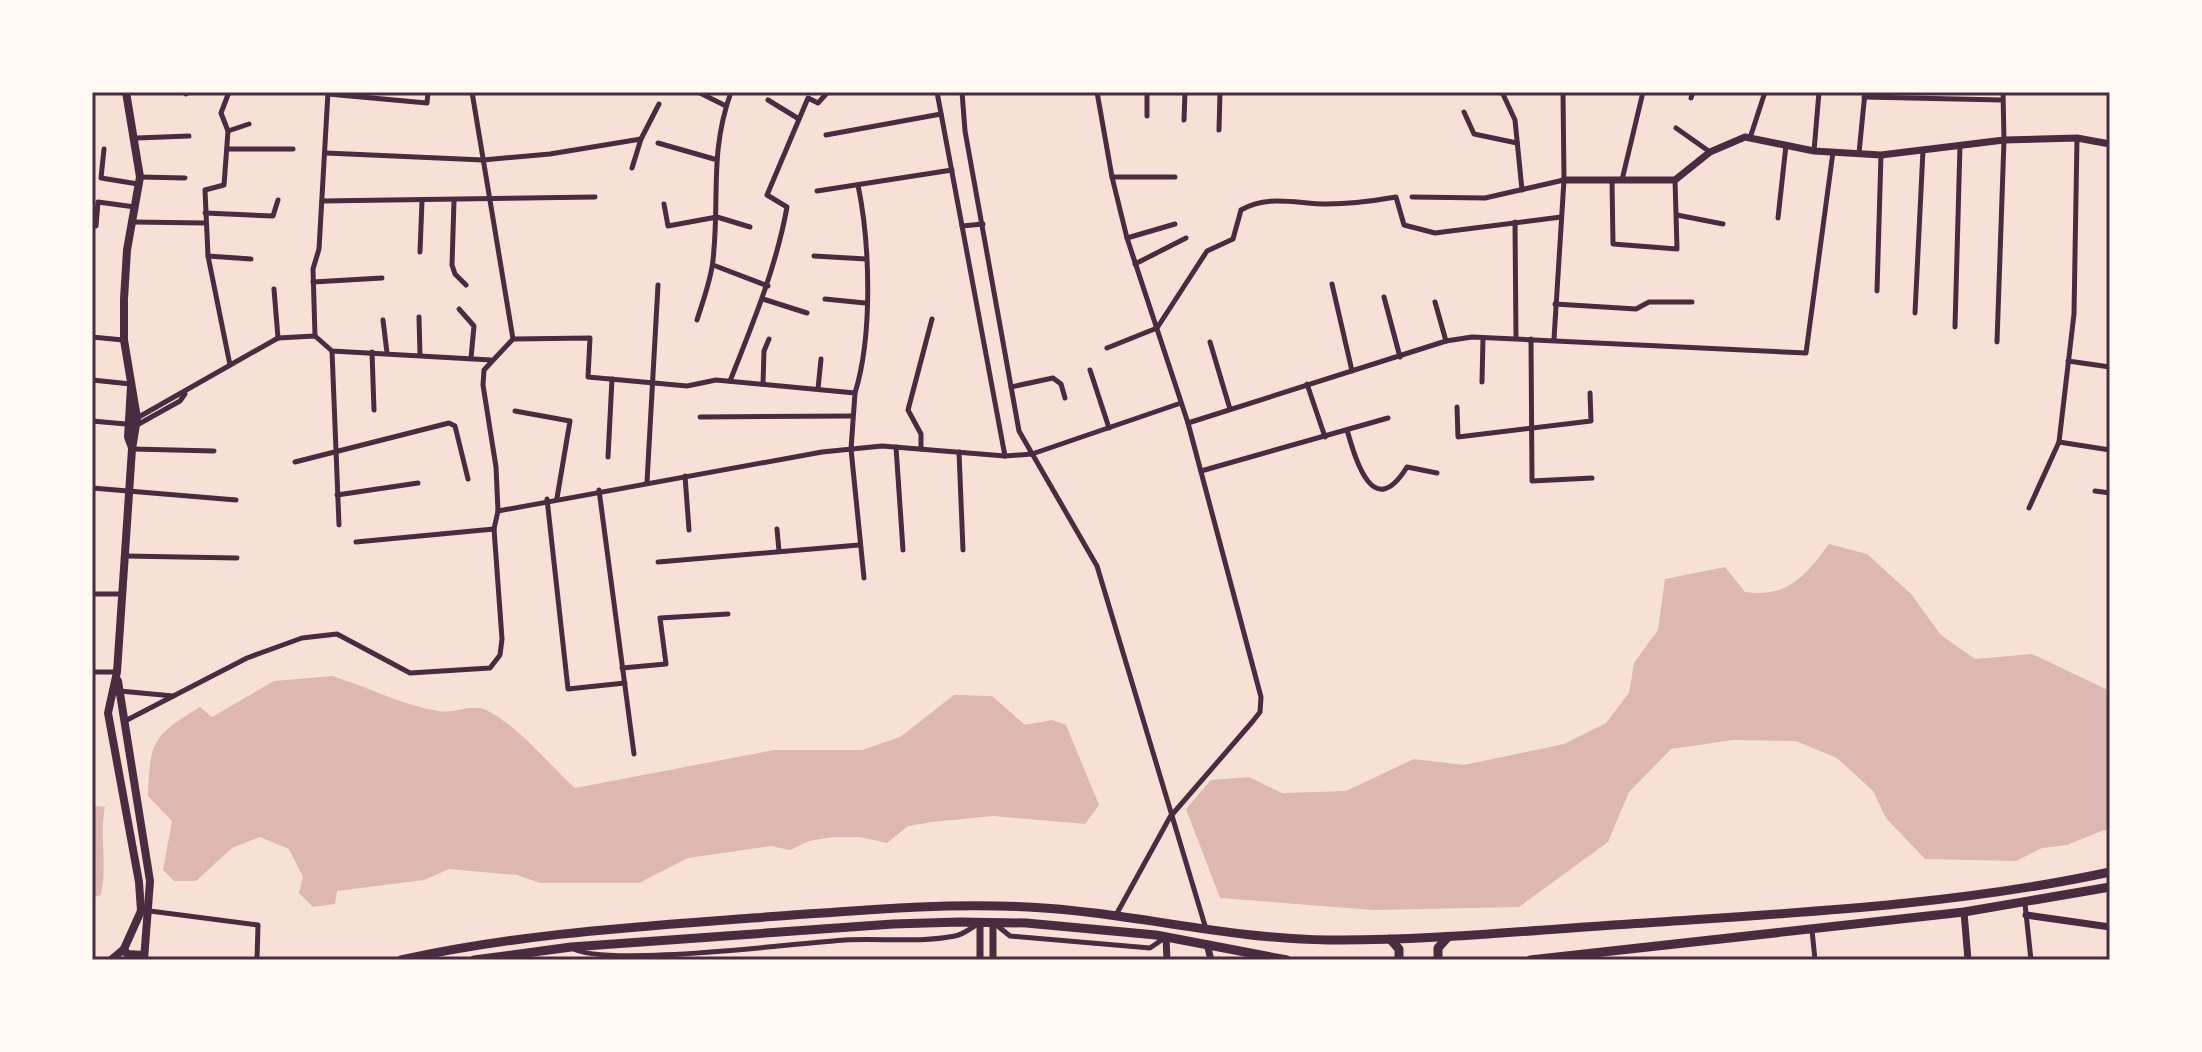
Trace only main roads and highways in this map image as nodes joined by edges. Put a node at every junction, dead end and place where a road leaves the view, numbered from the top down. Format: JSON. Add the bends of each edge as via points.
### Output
{"nodes":[{"id":1,"x":126,"y":92,"type":"edge"},
{"id":2,"x":117,"y":672,"type":"junction"},
{"id":3,"x":2110,"y":872,"type":"edge"},
{"id":4,"x":2110,"y":887,"type":"edge"},
{"id":5,"x":1450,"y":937,"type":"junction"},
{"id":6,"x":1390,"y":939,"type":"junction"},
{"id":7,"x":124,"y":949,"type":"junction"},
{"id":8,"x":144,"y":957,"type":"edge"},
{"id":9,"x":111,"y":960,"type":"edge"},
{"id":10,"x":401,"y":960,"type":"edge"},
{"id":11,"x":474,"y":960,"type":"edge"},
{"id":12,"x":1287,"y":960,"type":"edge"},
{"id":13,"x":1399,"y":960,"type":"edge"},
{"id":14,"x":1438,"y":960,"type":"edge"},
{"id":15,"x":1530,"y":960,"type":"edge"}],
"edges":[{"from":1,"to":2,"type":"main road","via":[[140,180],[124,299],[135,422]]},
{"from":2,"to":7,"type":"main road","via":[[108,713],[141,896],[138,924]]},
{"from":2,"to":8,"type":"main road","via":[[150,881]]},
{"from":3,"to":5,"type":"highway","via":[[1962,897]]},
{"from":4,"to":15,"type":"highway","via":[[1964,912]]},
{"from":5,"to":6,"type":"highway"},
{"from":5,"to":14,"type":"highway","via":[[1439,944]]},
{"from":6,"to":10,"type":"highway","via":[[1324,940],[1027,907],[892,908],[569,932]]},
{"from":6,"to":13,"type":"highway","via":[[1399,949]]},
{"from":7,"to":8,"type":"main road"},
{"from":7,"to":9,"type":"main road"},
{"from":11,"to":12,"type":"highway","via":[[567,948],[980,922],[1166,937]]}]}
